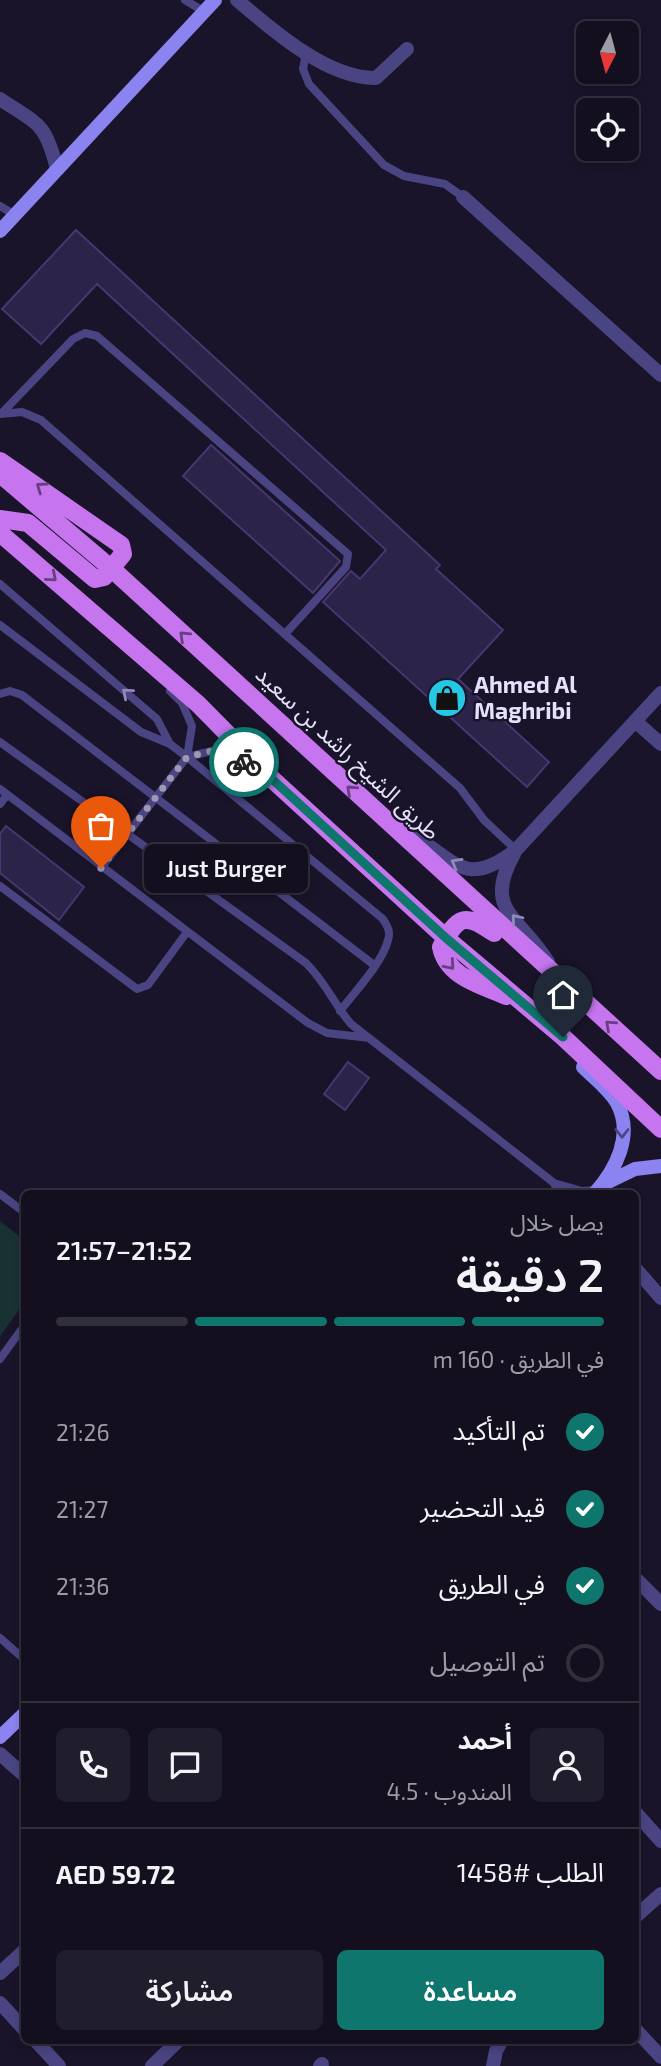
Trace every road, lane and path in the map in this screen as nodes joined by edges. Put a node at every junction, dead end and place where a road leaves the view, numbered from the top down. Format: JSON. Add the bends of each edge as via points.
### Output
{"nodes":[{"id":1,"x":185,"y":0,"type":"edge"},
{"id":2,"x":215,"y":0,"type":"edge"},
{"id":3,"x":237,"y":0,"type":"edge"},
{"id":4,"x":205,"y":12,"type":"junction"},
{"id":5,"x":407,"y":49,"type":"dead end"},
{"id":6,"x":306,"y":52,"type":"junction"},
{"id":7,"x":0,"y":99,"type":"edge"},
{"id":8,"x":57,"y":169,"type":"junction"},
{"id":9,"x":463,"y":197,"type":"joint"},
{"id":10,"x":0,"y":206,"type":"edge"},
{"id":11,"x":15,"y":215,"type":"junction"},
{"id":12,"x":0,"y":231,"type":"edge"},
{"id":13,"x":661,"y":375,"type":"edge"},
{"id":14,"x":1,"y":414,"type":"edge"},
{"id":15,"x":0,"y":461,"type":"edge"},
{"id":16,"x":0,"y":474,"type":"edge"},
{"id":17,"x":0,"y":519,"type":"edge"},
{"id":18,"x":0,"y":533,"type":"edge"},
{"id":19,"x":112,"y":569,"type":"junction"},
{"id":20,"x":0,"y":584,"type":"edge"},
{"id":21,"x":0,"y":626,"type":"edge"},
{"id":22,"x":108,"y":626,"type":"junction"},
{"id":23,"x":285,"y":634,"type":"junction"},
{"id":24,"x":661,"y":693,"type":"edge"},
{"id":25,"x":0,"y":694,"type":"edge"},
{"id":26,"x":635,"y":721,"type":"junction"},
{"id":27,"x":0,"y":742,"type":"edge"},
{"id":28,"x":170,"y":744,"type":"junction"},
{"id":29,"x":661,"y":744,"type":"edge"},
{"id":30,"x":187,"y":757,"type":"junction"},
{"id":31,"x":272,"y":779,"type":"junction"},
{"id":32,"x":4,"y":792,"type":"edge"},
{"id":33,"x":156,"y":796,"type":"junction"},
{"id":34,"x":0,"y":804,"type":"edge"},
{"id":35,"x":387,"y":824,"type":"junction"},
{"id":36,"x":128,"y":833,"type":"junction"},
{"id":37,"x":516,"y":850,"type":"junction"},
{"id":38,"x":101,"y":868,"type":"junction"},
{"id":39,"x":0,"y":886,"type":"edge"},
{"id":40,"x":187,"y":932,"type":"junction"},
{"id":41,"x":446,"y":938,"type":"junction"},
{"id":42,"x":374,"y":965,"type":"junction"},
{"id":43,"x":554,"y":975,"type":"junction"},
{"id":44,"x":340,"y":1012,"type":"junction"},
{"id":45,"x":563,"y":1037,"type":"junction"},
{"id":46,"x":369,"y":1038,"type":"junction"},
{"id":47,"x":661,"y":1071,"type":"edge"},
{"id":48,"x":661,"y":1129,"type":"edge"},
{"id":49,"x":661,"y":1166,"type":"edge"},
{"id":50,"x":554,"y":1183,"type":"junction"},
{"id":51,"x":598,"y":1189,"type":"edge"},
{"id":52,"x":557,"y":1190,"type":"edge"},
{"id":53,"x":579,"y":1190,"type":"edge"},
{"id":54,"x":0,"y":1194,"type":"edge"},
{"id":55,"x":21,"y":1210,"type":"edge"},
{"id":56,"x":639,"y":1273,"type":"edge"},
{"id":57,"x":661,"y":1298,"type":"edge"},
{"id":58,"x":21,"y":1330,"type":"edge"},
{"id":59,"x":0,"y":1359,"type":"edge"},
{"id":60,"x":639,"y":1582,"type":"edge"},
{"id":61,"x":661,"y":1604,"type":"edge"},
{"id":62,"x":0,"y":1638,"type":"edge"},
{"id":63,"x":21,"y":1657,"type":"edge"},
{"id":64,"x":21,"y":1717,"type":"edge"},
{"id":65,"x":0,"y":1737,"type":"edge"},
{"id":66,"x":0,"y":1754,"type":"edge"},
{"id":67,"x":21,"y":1772,"type":"edge"},
{"id":68,"x":639,"y":1816,"type":"edge"},
{"id":69,"x":661,"y":1841,"type":"edge"},
{"id":70,"x":661,"y":1894,"type":"edge"},
{"id":71,"x":639,"y":1913,"type":"edge"},
{"id":72,"x":21,"y":1954,"type":"edge"},
{"id":73,"x":0,"y":1973,"type":"edge"},
{"id":74,"x":0,"y":2003,"type":"edge"},
{"id":75,"x":21,"y":2026,"type":"edge"},
{"id":76,"x":639,"y":2033,"type":"edge"},
{"id":77,"x":39,"y":2044,"type":"edge"},
{"id":78,"x":176,"y":2044,"type":"edge"},
{"id":79,"x":500,"y":2044,"type":"edge"},
{"id":80,"x":661,"y":2057,"type":"edge"},
{"id":81,"x":59,"y":2066,"type":"edge"},
{"id":82,"x":152,"y":2066,"type":"edge"},
{"id":83,"x":493,"y":2066,"type":"edge"}],
"edges":[{"from":1,"to":4,"type":"lane"},
{"from":2,"to":4,"type":"street"},
{"from":3,"to":6,"type":"street"},
{"from":4,"to":8,"type":"street"},
{"from":5,"to":6,"type":"street","via":[[376,78],[359,79]]},
{"from":6,"to":9,"type":"lane","via":[[303,69],[309,84],[384,165],[404,176],[445,184]]},
{"from":7,"to":8,"type":"street","via":[[41,127],[49,138]]},
{"from":8,"to":11,"type":"street"},
{"from":9,"to":13,"type":"street"},
{"from":10,"to":11,"type":"lane"},
{"from":11,"to":12,"type":"street"},
{"from":14,"to":23,"type":"lane","via":[[22,412],[41,420]]},
{"from":14,"to":23,"type":"lane","via":[[73,339],[85,333],[97,336],[348,554],[346,567]]},
{"from":19,"to":15,"type":"main road","one_way":true,"via":[[123,554],[121,545]]},
{"from":16,"to":19,"type":"main road","name":"طريق الشيخ راشد بن سعيد"},
{"from":17,"to":19,"type":"main road","via":[[28,523],[95,579]]},
{"from":18,"to":22,"type":"main road","one_way":true},
{"from":35,"to":19,"type":"main road","name":"طريق الشيخ راشد بن سعيد","one_way":true},
{"from":28,"to":20,"type":"lane","one_way":true,"via":[[157,719]]},
{"from":21,"to":28,"type":"lane","via":[[141,732]]},
{"from":22,"to":30,"type":"lane","via":[[182,703],[192,726]]},
{"from":22,"to":31,"type":"main road","via":[[198,704]]},
{"from":23,"to":37,"type":"lane","via":[[460,788],[484,820]]},
{"from":24,"to":26,"type":"street"},
{"from":25,"to":33,"type":"lane","via":[[22,695]]},
{"from":26,"to":29,"type":"street"},
{"from":26,"to":37,"type":"street"},
{"from":27,"to":36,"type":"lane"},
{"from":28,"to":30,"type":"lane"},
{"from":30,"to":31,"type":"lane","via":[[216,750]]},
{"from":30,"to":33,"type":"lane"},
{"from":30,"to":42,"type":"lane","via":[[383,919],[389,939]]},
{"from":31,"to":41,"type":"main road"},
{"from":32,"to":34,"type":"lane"},
{"from":32,"to":38,"type":"lane"},
{"from":33,"to":36,"type":"lane"},
{"from":33,"to":42,"type":"lane"},
{"from":37,"to":35,"type":"street","one_way":true,"via":[[490,868],[470,870]]},
{"from":35,"to":43,"type":"main road","name":"طريق الشيخ راشد بن سعيد"},
{"from":36,"to":38,"type":"lane"},
{"from":36,"to":44,"type":"lane","via":[[306,963],[329,989]]},
{"from":43,"to":37,"type":"street","one_way":true,"via":[[542,951],[502,899],[502,878]]},
{"from":38,"to":40,"type":"lane"},
{"from":39,"to":40,"type":"lane","via":[[137,989],[148,985]]},
{"from":40,"to":46,"type":"lane","via":[[308,1023],[327,1032]]},
{"from":41,"to":43,"type":"main road","via":[[463,920],[475,919]]},
{"from":41,"to":45,"type":"main road","one_way":true},
{"from":42,"to":44,"type":"lane"},
{"from":47,"to":43,"type":"main road","name":"طريق الشيخ راشد بن سعيد","one_way":true},
{"from":44,"to":46,"type":"lane"},
{"from":45,"to":48,"type":"main road"},
{"from":45,"to":51,"type":"street","one_way":true,"via":[[620,1112],[623,1140],[618,1163]]},
{"from":46,"to":50,"type":"lane"},
{"from":49,"to":51,"type":"street","via":[[635,1169]]},
{"from":50,"to":52,"type":"lane"},
{"from":50,"to":53,"type":"lane"},
{"from":54,"to":55,"type":"lane"},
{"from":56,"to":57,"type":"street"},
{"from":58,"to":59,"type":"lane"},
{"from":60,"to":61,"type":"street"},
{"from":62,"to":63,"type":"lane"},
{"from":64,"to":65,"type":"street"},
{"from":66,"to":67,"type":"street"},
{"from":68,"to":69,"type":"street"},
{"from":70,"to":71,"type":"street"},
{"from":72,"to":73,"type":"street"},
{"from":74,"to":75,"type":"street"},
{"from":76,"to":80,"type":"street"},
{"from":77,"to":81,"type":"street"},
{"from":78,"to":82,"type":"street"},
{"from":79,"to":83,"type":"street"}]}
